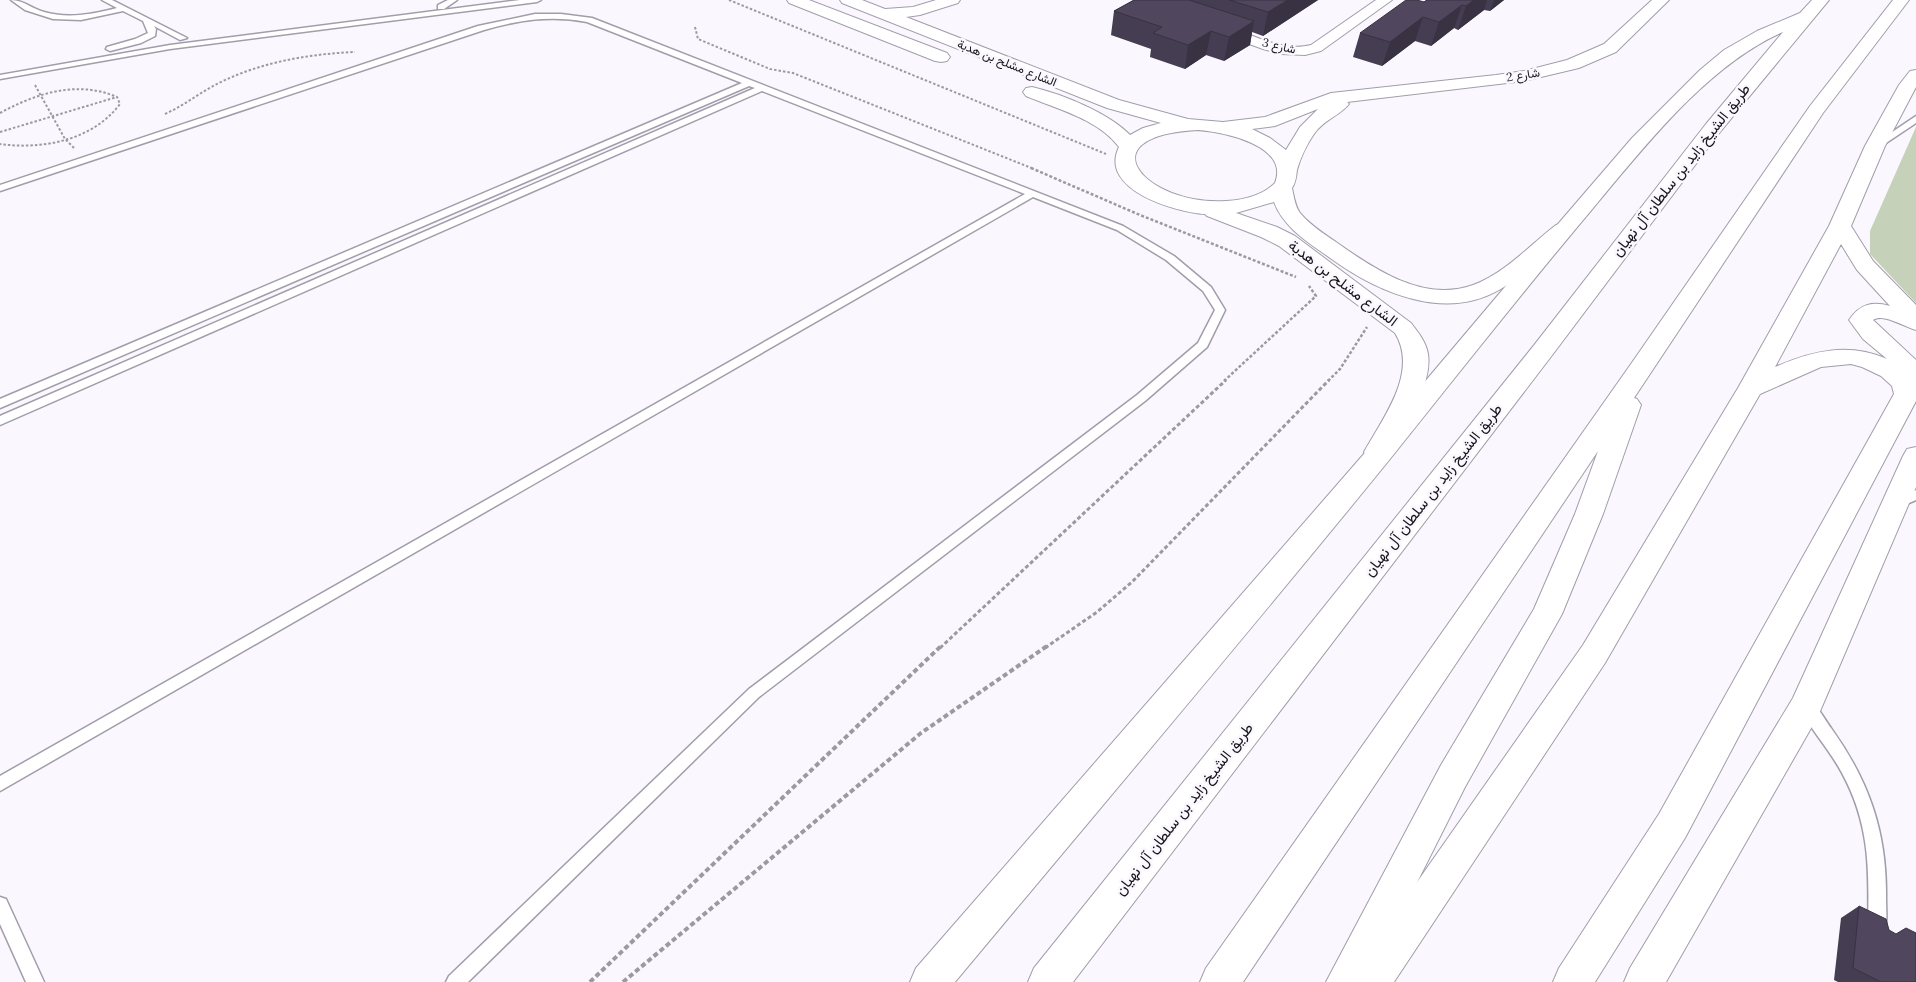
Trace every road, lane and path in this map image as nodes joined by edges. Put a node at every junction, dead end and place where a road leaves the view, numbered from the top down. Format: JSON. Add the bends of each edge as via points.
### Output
{"nodes":[{"id":1,"x":15,"y":0,"type":"edge"},
{"id":2,"x":106,"y":0,"type":"edge"},
{"id":3,"x":453,"y":0,"type":"edge"},
{"id":4,"x":493,"y":0,"type":"edge"},
{"id":5,"x":537,"y":0,"type":"edge"},
{"id":6,"x":729,"y":0,"type":"edge"},
{"id":7,"x":795,"y":0,"type":"edge"},
{"id":8,"x":848,"y":0,"type":"edge"},
{"id":9,"x":1385,"y":0,"type":"edge"},
{"id":10,"x":1661,"y":0,"type":"edge"},
{"id":11,"x":1901,"y":0,"type":"edge"},
{"id":12,"x":949,"y":1,"type":"edge"},
{"id":13,"x":441,"y":7,"type":"junction"},
{"id":14,"x":123,"y":9,"type":"junction"},
{"id":15,"x":1813,"y":9,"type":"edge"},
{"id":16,"x":882,"y":13,"type":"junction"},
{"id":17,"x":147,"y":21,"type":"junction"},
{"id":18,"x":1207,"y":24,"type":"edge"},
{"id":19,"x":695,"y":27,"type":"dead end"},
{"id":20,"x":925,"y":30,"type":"junction"},
{"id":21,"x":183,"y":38,"type":"junction"},
{"id":22,"x":110,"y":49,"type":"junction"},
{"id":23,"x":357,"y":52,"type":"dead end"},
{"id":24,"x":957,"y":63,"type":"dead end"},
{"id":25,"x":0,"y":69,"type":"edge"},
{"id":26,"x":1916,"y":75,"type":"edge"},
{"id":27,"x":0,"y":77,"type":"edge"},
{"id":28,"x":748,"y":82,"type":"junction"},
{"id":29,"x":35,"y":85,"type":"dead end"},
{"id":30,"x":1018,"y":87,"type":"dead end"},
{"id":31,"x":762,"y":88,"type":"junction"},
{"id":32,"x":1362,"y":94,"type":"junction"},
{"id":33,"x":41,"y":96,"type":"junction"},
{"id":34,"x":117,"y":96,"type":"junction"},
{"id":35,"x":0,"y":113,"type":"edge"},
{"id":36,"x":52,"y":116,"type":"junction"},
{"id":37,"x":158,"y":117,"type":"dead end"},
{"id":38,"x":1916,"y":119,"type":"edge"},
{"id":39,"x":1198,"y":124,"type":"junction"},
{"id":40,"x":1224,"y":127,"type":"junction"},
{"id":41,"x":0,"y":132,"type":"edge"},
{"id":42,"x":65,"y":139,"type":"junction"},
{"id":43,"x":0,"y":144,"type":"edge"},
{"id":44,"x":1876,"y":146,"type":"junction"},
{"id":45,"x":76,"y":150,"type":"dead end"},
{"id":46,"x":1127,"y":153,"type":"junction"},
{"id":47,"x":1285,"y":179,"type":"junction"},
{"id":48,"x":517,"y":181,"type":"junction"},
{"id":49,"x":0,"y":188,"type":"edge"},
{"id":50,"x":531,"y":190,"type":"junction"},
{"id":51,"x":1031,"y":194,"type":"junction"},
{"id":52,"x":1201,"y":208,"type":"junction"},
{"id":53,"x":1840,"y":226,"type":"junction"},
{"id":54,"x":1565,"y":228,"type":"junction"},
{"id":55,"x":1297,"y":277,"type":"dead end"},
{"id":56,"x":1306,"y":281,"type":"dead end"},
{"id":57,"x":1376,"y":306,"type":"junction"},
{"id":58,"x":1916,"y":321,"type":"edge"},
{"id":59,"x":1640,"y":370,"type":"junction"},
{"id":60,"x":1751,"y":388,"type":"junction"},
{"id":61,"x":1904,"y":402,"type":"junction"},
{"id":62,"x":3,"y":403,"type":"edge"},
{"id":63,"x":15,"y":415,"type":"junction"},
{"id":64,"x":0,"y":422,"type":"edge"},
{"id":65,"x":1916,"y":456,"type":"edge"},
{"id":66,"x":1372,"y":462,"type":"junction"},
{"id":67,"x":1905,"y":499,"type":"edge"},
{"id":68,"x":1806,"y":706,"type":"junction"},
{"id":69,"x":0,"y":784,"type":"edge"},
{"id":70,"x":0,"y":905,"type":"edge"},
{"id":71,"x":1877,"y":936,"type":"edge"},
{"id":72,"x":35,"y":982,"type":"edge"},
{"id":73,"x":455,"y":982,"type":"edge"},
{"id":74,"x":590,"y":982,"type":"edge"},
{"id":75,"x":623,"y":982,"type":"edge"},
{"id":76,"x":930,"y":982,"type":"edge"},
{"id":77,"x":1048,"y":982,"type":"edge"},
{"id":78,"x":1220,"y":982,"type":"edge"},
{"id":79,"x":1346,"y":982,"type":"edge"},
{"id":80,"x":1371,"y":982,"type":"edge"},
{"id":81,"x":1573,"y":982,"type":"edge"},
{"id":82,"x":1644,"y":982,"type":"edge"}],
"edges":[{"from":1,"to":14,"type":"lane","via":[[30,10],[66,19],[94,17]]},
{"from":2,"to":14,"type":"lane"},
{"from":3,"to":13,"type":"lane"},
{"from":4,"to":13,"type":"lane"},
{"from":5,"to":27,"type":"lane","via":[[170,47]]},
{"from":6,"to":46,"type":"path","via":[[1100,153]]},
{"from":7,"to":24,"type":"main road","name":"الشارع مشلح بن هدبة"},
{"from":8,"to":16,"type":"main road","name":"الشارع مشلح بن هدبة"},
{"from":9,"to":18,"type":"street","name":"شارع 3","via":[[1307,51],[1279,48]]},
{"from":10,"to":32,"type":"main road","name":"شارع 2","via":[[1610,48],[1573,64],[1515,77]]},
{"from":11,"to":59,"type":"main road","via":[[1816,110]]},
{"from":12,"to":16,"type":"main road","via":[[914,12]]},
{"from":12,"to":20,"type":"main road","via":[[928,16],[924,22]]},
{"from":13,"to":21,"type":"lane"},
{"from":14,"to":17,"type":"lane"},
{"from":15,"to":54,"type":"main road","via":[[1730,54],[1706,74],[1639,142]]},
{"from":15,"to":77,"type":"main road","name":"طريق الشيخ زايد بن سلطان آل نهيان","via":[[1731,104],[1664,189],[1550,341]]},
{"from":16,"to":20,"type":"main road","name":"الشارع مشلح بن هدبة"},
{"from":17,"to":21,"type":"lane"},
{"from":17,"to":22,"type":"lane","via":[[152,34]]},
{"from":19,"to":55,"type":"path","via":[[698,39],[770,69],[793,73]]},
{"from":20,"to":39,"type":"main road","name":"الشارع مشلح بن هدبة","via":[[1113,104],[1175,123]]},
{"from":21,"to":22,"type":"lane"},
{"from":22,"to":25,"type":"lane"},
{"from":23,"to":37,"type":"path","via":[[309,56],[250,71],[219,83],[187,104]]},
{"from":26,"to":44,"type":"main road"},
{"from":28,"to":31,"type":"lane"},
{"from":28,"to":48,"type":"lane"},
{"from":28,"to":49,"type":"lane","via":[[589,20],[554,14],[530,16],[481,28]]},
{"from":29,"to":33,"type":"path"},
{"from":30,"to":46,"type":"main road","name":"الشارع مشلح بن هدبة","via":[[1099,121],[1118,133]]},
{"from":31,"to":50,"type":"lane"},
{"from":31,"to":51,"type":"lane"},
{"from":32,"to":40,"type":"main road","name":"شارع 2","via":[[1318,101],[1268,122]]},
{"from":32,"to":47,"type":"main road","name":"شارع 2","via":[[1319,116],[1309,126],[1300,137]]},
{"from":33,"to":34,"type":"path","via":[[74,89],[93,89]]},
{"from":33,"to":35,"type":"path"},
{"from":33,"to":36,"type":"path"},
{"from":34,"to":36,"type":"path"},
{"from":34,"to":42,"type":"path","via":[[120,104],[115,113],[104,122]]},
{"from":36,"to":41,"type":"path"},
{"from":36,"to":42,"type":"path"},
{"from":38,"to":44,"type":"lane"},
{"from":39,"to":40,"type":"main road"},
{"from":39,"to":46,"type":"main road","via":[[1155,130],[1140,138]]},
{"from":40,"to":47,"type":"main road","name":"الشارع مشلح بن هدبة","via":[[1260,139],[1273,148],[1283,158]]},
{"from":42,"to":43,"type":"path","via":[[20,146]]},
{"from":42,"to":45,"type":"path"},
{"from":44,"to":53,"type":"main road"},
{"from":46,"to":52,"type":"main road","name":"الشارع مشلح بن هدبة","via":[[1128,172],[1138,184],[1176,203]]},
{"from":47,"to":52,"type":"main road","via":[[1272,196],[1249,205]]},
{"from":47,"to":54,"type":"main road","name":"الشارع مشلح بن هدبة","via":[[1285,206],[1307,232],[1372,276],[1416,293],[1463,295],[1482,290]]},
{"from":48,"to":50,"type":"lane"},
{"from":48,"to":62,"type":"lane"},
{"from":50,"to":63,"type":"lane"},
{"from":51,"to":69,"type":"lane"},
{"from":51,"to":73,"type":"lane","via":[[1120,228],[1170,258],[1206,289],[1220,310],[1203,345],[1141,398],[754,693]]},
{"from":52,"to":57,"type":"main road","name":"الشارع مشلح بن هدبة","via":[[1287,241]]},
{"from":53,"to":58,"type":"main road","via":[[1865,265]]},
{"from":53,"to":60,"type":"main road"},
{"from":54,"to":66,"type":"main road"},
{"from":56,"to":74,"type":"path","via":[[1316,296],[1035,557]]},
{"from":57,"to":66,"type":"main road","name":"الشارع مشلح بن هدبة","via":[[1403,328],[1416,355],[1410,387]]},
{"from":57,"to":75,"type":"path","via":[[1364,334],[1340,369],[1132,582],[1097,612],[920,733]]},
{"from":58,"to":61,"type":"main road","via":[[1876,311],[1868,312],[1861,320],[1868,331],[1898,355],[1914,376],[1915,384]]},
{"from":59,"to":78,"type":"main road"},
{"from":59,"to":79,"type":"main road","via":[[1589,514],[1547,614],[1453,776]]},
{"from":60,"to":61,"type":"main road","via":[[1824,357],[1853,356],[1881,365],[1897,375],[1905,386]]},
{"from":60,"to":80,"type":"main road","via":[[1594,654]]},
{"from":61,"to":81,"type":"main road","via":[[1672,826]]},
{"from":62,"to":63,"type":"lane"},
{"from":63,"to":64,"type":"lane"},
{"from":65,"to":67,"type":"main road"},
{"from":66,"to":76,"type":"main road"},
{"from":67,"to":68,"type":"main road"},
{"from":68,"to":71,"type":"lane","via":[[1850,770],[1865,804],[1878,872]]},
{"from":68,"to":82,"type":"main road"},
{"from":70,"to":72,"type":"lane"}]}
